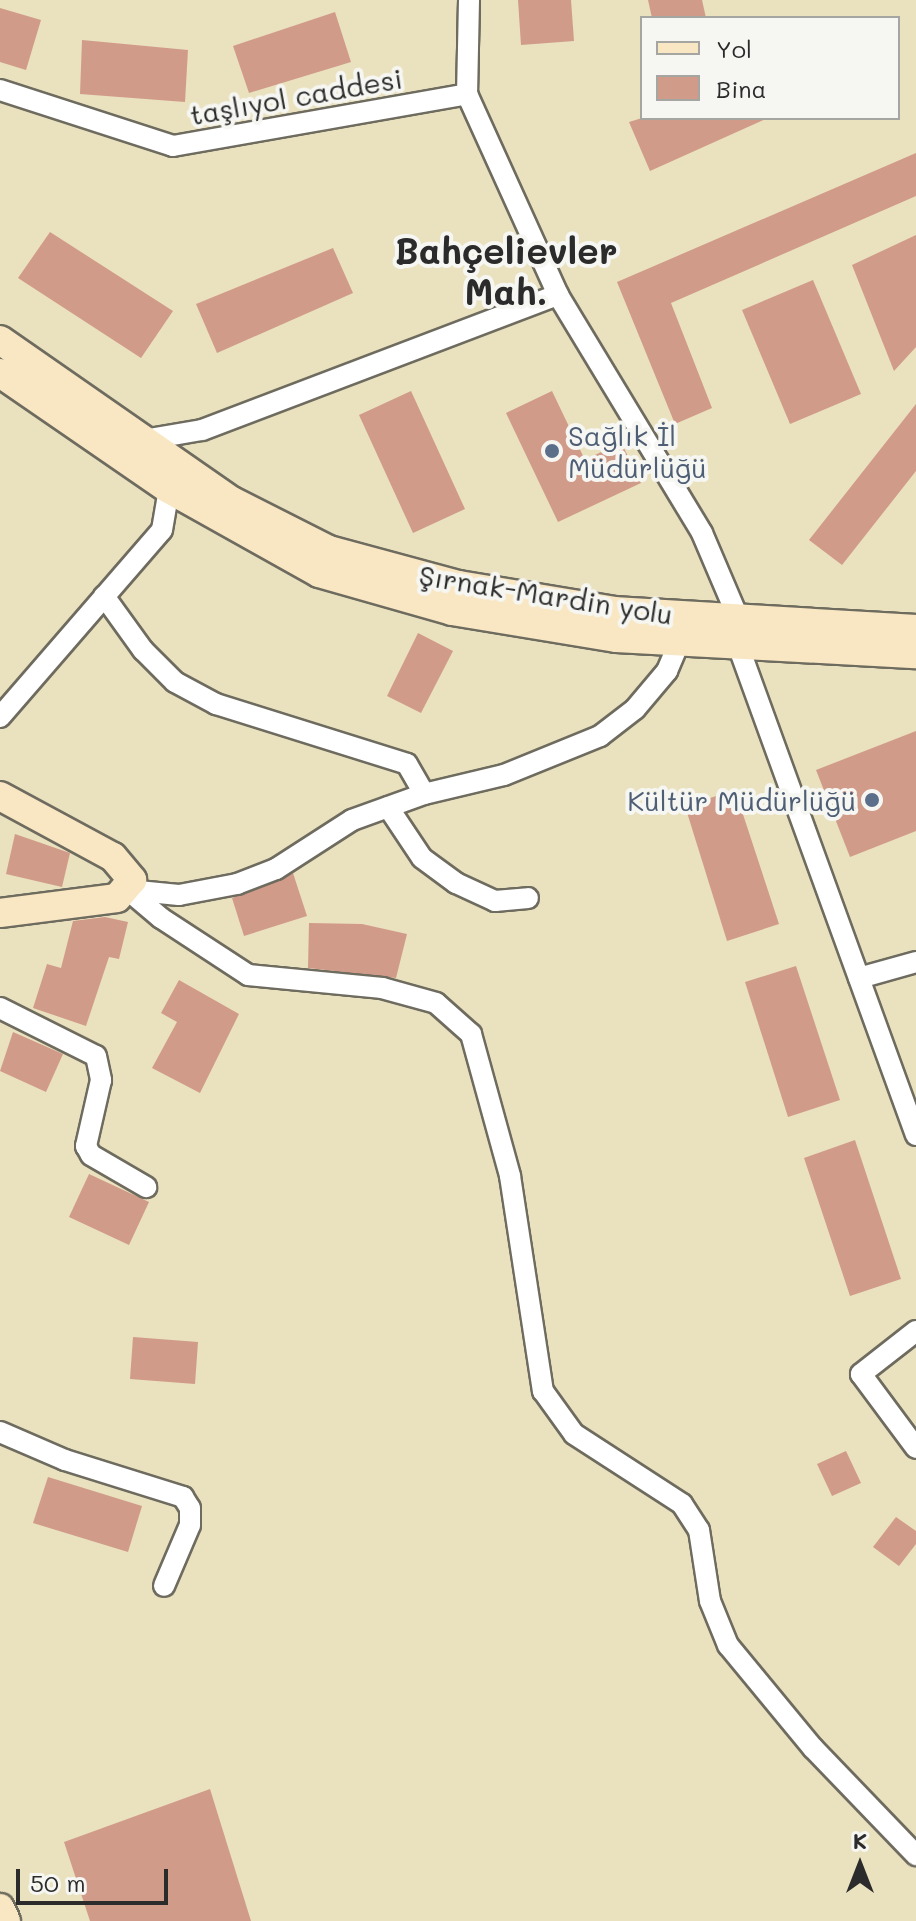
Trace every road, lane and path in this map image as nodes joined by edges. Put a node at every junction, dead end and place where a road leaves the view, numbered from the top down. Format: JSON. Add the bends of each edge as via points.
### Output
{"nodes":[{"id":1,"x":469,"y":0,"type":"edge"},
{"id":2,"x":0,"y":90,"type":"edge"},
{"id":3,"x":467,"y":94,"type":"junction"},
{"id":4,"x":558,"y":295,"type":"junction"},
{"id":5,"x":0,"y":340,"type":"edge"},
{"id":6,"x":0,"y":373,"type":"edge"},
{"id":7,"x":144,"y":440,"type":"junction"},
{"id":8,"x":169,"y":489,"type":"junction"},
{"id":9,"x":104,"y":596,"type":"junction"},
{"id":10,"x":916,"y":629,"type":"edge"},
{"id":11,"x":739,"y":635,"type":"junction"},
{"id":12,"x":679,"y":643,"type":"junction"},
{"id":13,"x":916,"y":654,"type":"edge"},
{"id":14,"x":0,"y":717,"type":"edge"},
{"id":15,"x":424,"y":794,"type":"junction"},
{"id":16,"x":0,"y":796,"type":"edge"},
{"id":17,"x":388,"y":807,"type":"junction"},
{"id":18,"x":128,"y":890,"type":"junction"},
{"id":19,"x":528,"y":898,"type":"dead end"},
{"id":20,"x":0,"y":913,"type":"edge"},
{"id":21,"x":916,"y":962,"type":"edge"},
{"id":22,"x":859,"y":978,"type":"junction"},
{"id":23,"x":0,"y":1008,"type":"edge"},
{"id":24,"x":916,"y":1135,"type":"edge"},
{"id":25,"x":146,"y":1187,"type":"dead end"},
{"id":26,"x":916,"y":1331,"type":"edge"},
{"id":27,"x":0,"y":1432,"type":"edge"},
{"id":28,"x":916,"y":1448,"type":"edge"},
{"id":29,"x":164,"y":1586,"type":"dead end"},
{"id":30,"x":916,"y":1855,"type":"edge"},
{"id":31,"x":0,"y":1908,"type":"edge"},
{"id":32,"x":6,"y":1921,"type":"edge"}],
"edges":[{"from":1,"to":3,"type":"street"},
{"from":2,"to":3,"type":"street","name":"taşlıyol caddesi","via":[[173,146]]},
{"from":3,"to":4,"type":"street"},
{"from":4,"to":7,"type":"street","via":[[202,430]]},
{"from":4,"to":11,"type":"street","via":[[702,533]]},
{"from":5,"to":7,"type":"street","name":"Şırnak-Mardin yolu"},
{"from":6,"to":8,"type":"street","name":"Şırnak-Mardin yolu"},
{"from":7,"to":11,"type":"street","name":"Şırnak-Mardin yolu","via":[[232,501],[329,550],[459,585]]},
{"from":8,"to":9,"type":"street","via":[[162,530]]},
{"from":8,"to":12,"type":"street","name":"Şırnak-Mardin yolu","via":[[319,573],[452,611]]},
{"from":9,"to":14,"type":"street"},
{"from":9,"to":15,"type":"street","via":[[143,650],[175,682],[216,704],[407,764]]},
{"from":10,"to":11,"type":"street","name":"Şırnak-Mardin yolu"},
{"from":11,"to":12,"type":"street","name":"Şırnak-Mardin yolu"},
{"from":11,"to":13,"type":"street","name":"Şırnak-Mardin yolu"},
{"from":11,"to":22,"type":"street"},
{"from":12,"to":15,"type":"street","via":[[667,671],[635,709],[600,736],[504,775]]},
{"from":15,"to":17,"type":"street"},
{"from":16,"to":18,"type":"street","via":[[125,865],[132,880]]},
{"from":17,"to":18,"type":"street","via":[[352,820],[276,869],[237,884],[179,895]]},
{"from":17,"to":19,"type":"street","via":[[422,858],[456,883],[495,901]]},
{"from":18,"to":20,"type":"street","via":[[117,898]]},
{"from":18,"to":30,"type":"street","via":[[248,975],[382,988],[436,1003],[471,1034],[510,1176],[543,1391],[574,1434],[682,1504],[699,1530],[710,1601],[728,1645],[813,1748]]},
{"from":21,"to":22,"type":"street"},
{"from":22,"to":24,"type":"street"},
{"from":23,"to":25,"type":"street","via":[[96,1056],[101,1080],[86,1146],[91,1155]]},
{"from":26,"to":28,"type":"street","via":[[861,1374]]},
{"from":27,"to":29,"type":"street","via":[[65,1460],[183,1497],[190,1508],[190,1525]]},
{"from":31,"to":32,"type":"street"}]}
